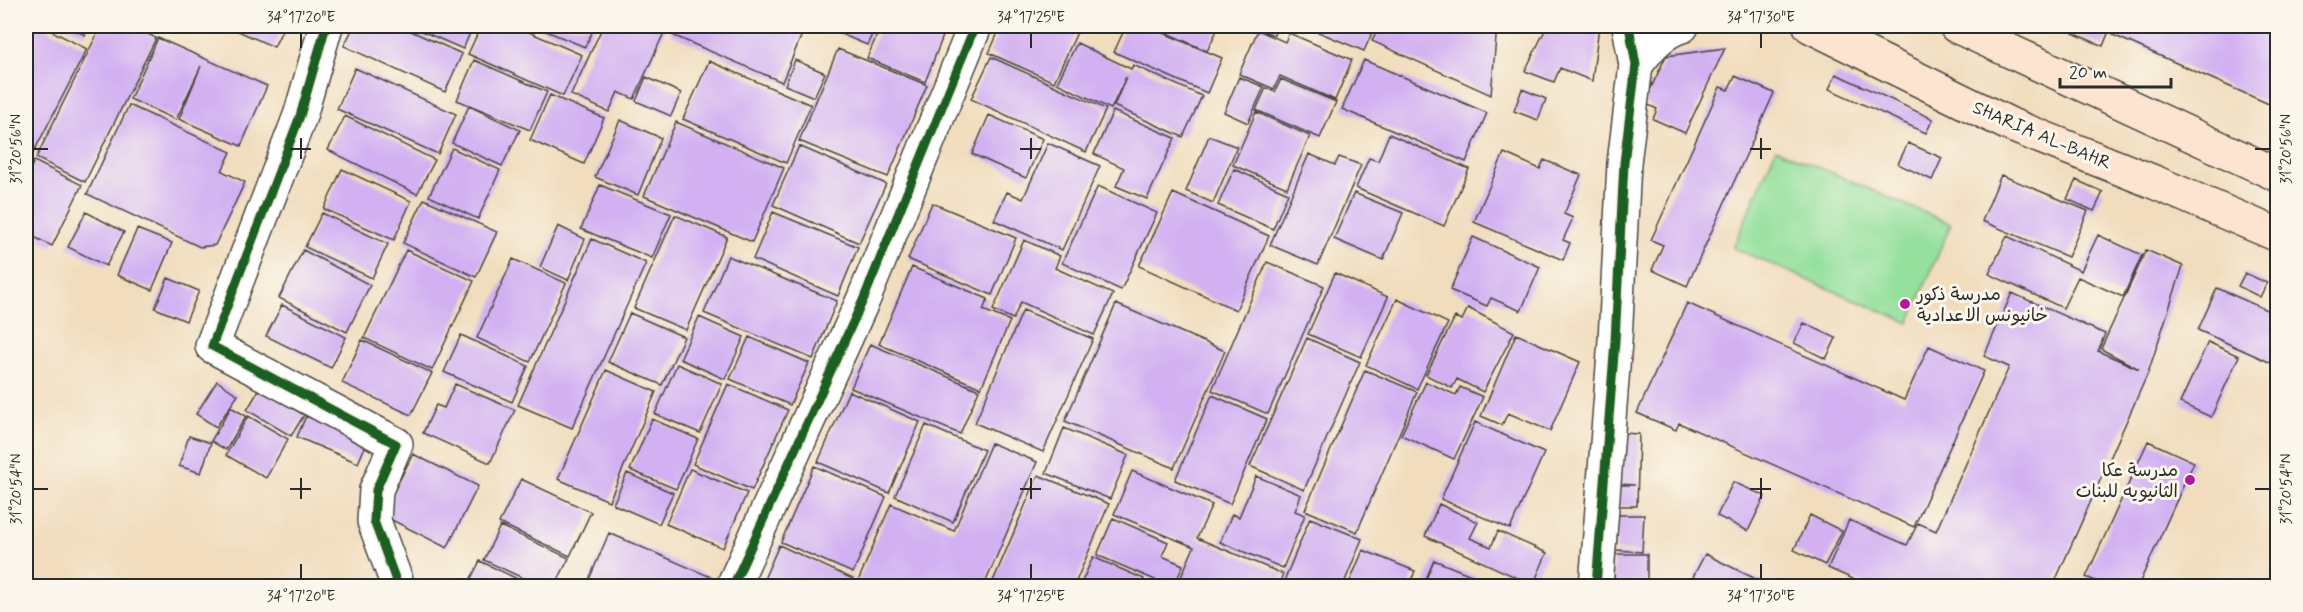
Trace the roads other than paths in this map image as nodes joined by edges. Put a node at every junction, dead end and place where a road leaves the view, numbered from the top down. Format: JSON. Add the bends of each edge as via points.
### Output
{"nodes":[{"id":1,"x":326,"y":26,"type":"edge"},
{"id":2,"x":975,"y":26,"type":"edge"},
{"id":3,"x":1629,"y":26,"type":"edge"},
{"id":4,"x":1682,"y":26,"type":"edge"},
{"id":5,"x":1810,"y":26,"type":"edge"},
{"id":6,"x":1956,"y":26,"type":"edge"},
{"id":7,"x":1636,"y":65,"type":"junction"},
{"id":8,"x":2277,"y":175,"type":"edge"},
{"id":9,"x":2277,"y":235,"type":"edge"},
{"id":10,"x":398,"y":586,"type":"edge"},
{"id":11,"x":733,"y":586,"type":"edge"},
{"id":12,"x":1596,"y":586,"type":"edge"}],
"edges":[{"from":1,"to":10,"type":"street","via":[[300,116],[212,346],[396,444],[376,490],[374,521]]},
{"from":2,"to":11,"type":"street","via":[[864,298]]},
{"from":3,"to":7,"type":"street"},
{"from":4,"to":7,"type":"street","via":[[1652,43]]},
{"from":5,"to":9,"type":"main road","name":"SHARIA AL-BAHR","via":[[2011,125]]},
{"from":6,"to":8,"type":"main road"},
{"from":7,"to":12,"type":"street","via":[[1624,163]]}]}
